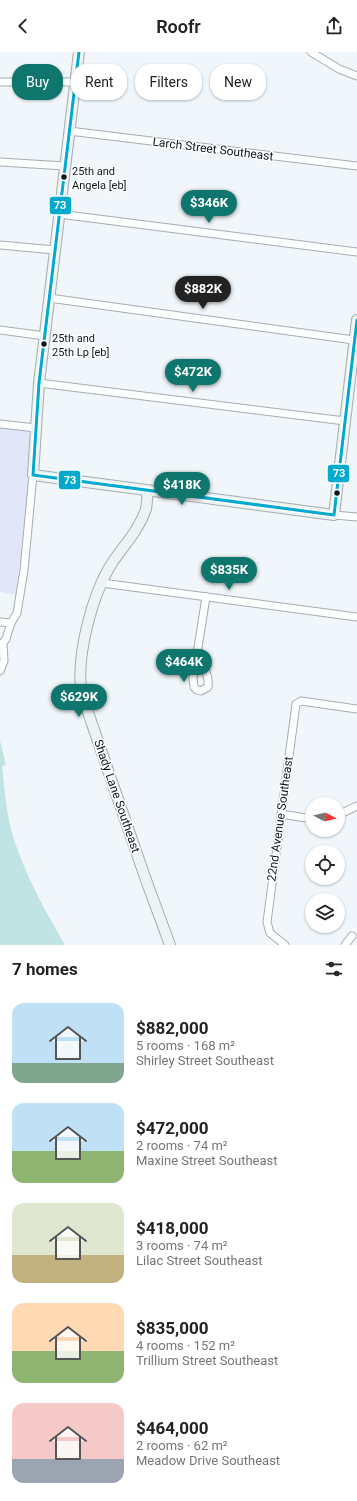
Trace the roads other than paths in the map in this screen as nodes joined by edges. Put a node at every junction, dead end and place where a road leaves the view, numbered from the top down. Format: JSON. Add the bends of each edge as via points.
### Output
{"nodes":[{"id":1,"x":79,"y":52,"type":"edge"},
{"id":2,"x":311,"y":52,"type":"edge"},
{"id":3,"x":77,"y":64,"type":"edge"},
{"id":4,"x":357,"y":76,"type":"edge"},
{"id":5,"x":0,"y":82,"type":"edge"},
{"id":6,"x":71,"y":82,"type":"edge"},
{"id":7,"x":73,"y":100,"type":"edge"},
{"id":8,"x":69,"y":131,"type":"junction"},
{"id":9,"x":0,"y":162,"type":"edge"},
{"id":10,"x":65,"y":166,"type":"junction"},
{"id":11,"x":357,"y":166,"type":"edge"},
{"id":12,"x":59,"y":214,"type":"junction"},
{"id":13,"x":0,"y":245,"type":"edge"},
{"id":14,"x":55,"y":250,"type":"junction"},
{"id":15,"x":357,"y":252,"type":"edge"},
{"id":16,"x":49,"y":298,"type":"junction"},
{"id":17,"x":357,"y":320,"type":"edge"},
{"id":18,"x":0,"y":330,"type":"edge"},
{"id":19,"x":45,"y":336,"type":"junction"},
{"id":20,"x":354,"y":340,"type":"junction"},
{"id":21,"x":39,"y":383,"type":"junction"},
{"id":22,"x":345,"y":421,"type":"junction"},
{"id":23,"x":0,"y":424,"type":"edge"},
{"id":24,"x":36,"y":428,"type":"junction"},
{"id":25,"x":33,"y":475,"type":"junction"},
{"id":26,"x":148,"y":491,"type":"junction"},
{"id":27,"x":334,"y":515,"type":"junction"},
{"id":28,"x":357,"y":517,"type":"edge"},
{"id":29,"x":102,"y":583,"type":"junction"},
{"id":30,"x":206,"y":597,"type":"junction"},
{"id":31,"x":357,"y":617,"type":"edge"},
{"id":32,"x":0,"y":622,"type":"edge"},
{"id":33,"x":11,"y":623,"type":"junction"},
{"id":34,"x":2,"y":645,"type":"edge"},
{"id":35,"x":198,"y":651,"type":"junction"},
{"id":36,"x":0,"y":671,"type":"edge"},
{"id":37,"x":357,"y":708,"type":"edge"},
{"id":38,"x":357,"y":806,"type":"edge"},
{"id":39,"x":345,"y":812,"type":"edge"},
{"id":40,"x":281,"y":814,"type":"junction"},
{"id":41,"x":305,"y":818,"type":"edge"},
{"id":42,"x":352,"y":936,"type":"dead end"},
{"id":43,"x":170,"y":945,"type":"edge"},
{"id":44,"x":285,"y":945,"type":"edge"},
{"id":45,"x":345,"y":945,"type":"edge"}],
"edges":[{"from":1,"to":3,"type":"street"},
{"from":2,"to":4,"type":"street","via":[[338,69]]},
{"from":5,"to":6,"type":"street"},
{"from":7,"to":8,"type":"street"},
{"from":8,"to":10,"type":"street"},
{"from":8,"to":11,"type":"street","name":"Larch Street Southeast"},
{"from":9,"to":10,"type":"street"},
{"from":10,"to":12,"type":"street"},
{"from":12,"to":14,"type":"street"},
{"from":12,"to":15,"type":"street"},
{"from":13,"to":14,"type":"street"},
{"from":14,"to":16,"type":"street"},
{"from":16,"to":19,"type":"street"},
{"from":16,"to":20,"type":"street"},
{"from":17,"to":20,"type":"street"},
{"from":18,"to":19,"type":"street"},
{"from":19,"to":21,"type":"street"},
{"from":20,"to":22,"type":"street"},
{"from":21,"to":22,"type":"street"},
{"from":21,"to":24,"type":"street"},
{"from":22,"to":27,"type":"street"},
{"from":23,"to":24,"type":"street"},
{"from":24,"to":25,"type":"street"},
{"from":25,"to":26,"type":"street"},
{"from":25,"to":33,"type":"street","via":[[24,570],[17,613]]},
{"from":26,"to":27,"type":"street"},
{"from":26,"to":29,"type":"street","name":"Shady Lane Southeast","via":[[146,509],[136,530]]},
{"from":27,"to":28,"type":"street"},
{"from":29,"to":30,"type":"street"},
{"from":29,"to":43,"type":"street","name":"Shady Lane Southeast","via":[[93,606],[84,644],[80,682]]},
{"from":30,"to":31,"type":"street"},
{"from":30,"to":35,"type":"street"},
{"from":32,"to":33,"type":"street"},
{"from":33,"to":34,"type":"street"},
{"from":34,"to":36,"type":"street","via":[[4,665]]},
{"from":35,"to":35,"type":"street","via":[[193,679],[194,687],[201,691],[208,687],[208,683]]},
{"from":37,"to":40,"type":"street","name":"22nd Avenue Southeast","via":[[301,701],[296,704]]},
{"from":38,"to":39,"type":"street"},
{"from":40,"to":41,"type":"street"},
{"from":40,"to":44,"type":"street","name":"22nd Avenue Southeast","via":[[267,922],[270,933]]},
{"from":42,"to":45,"type":"street"}]}
